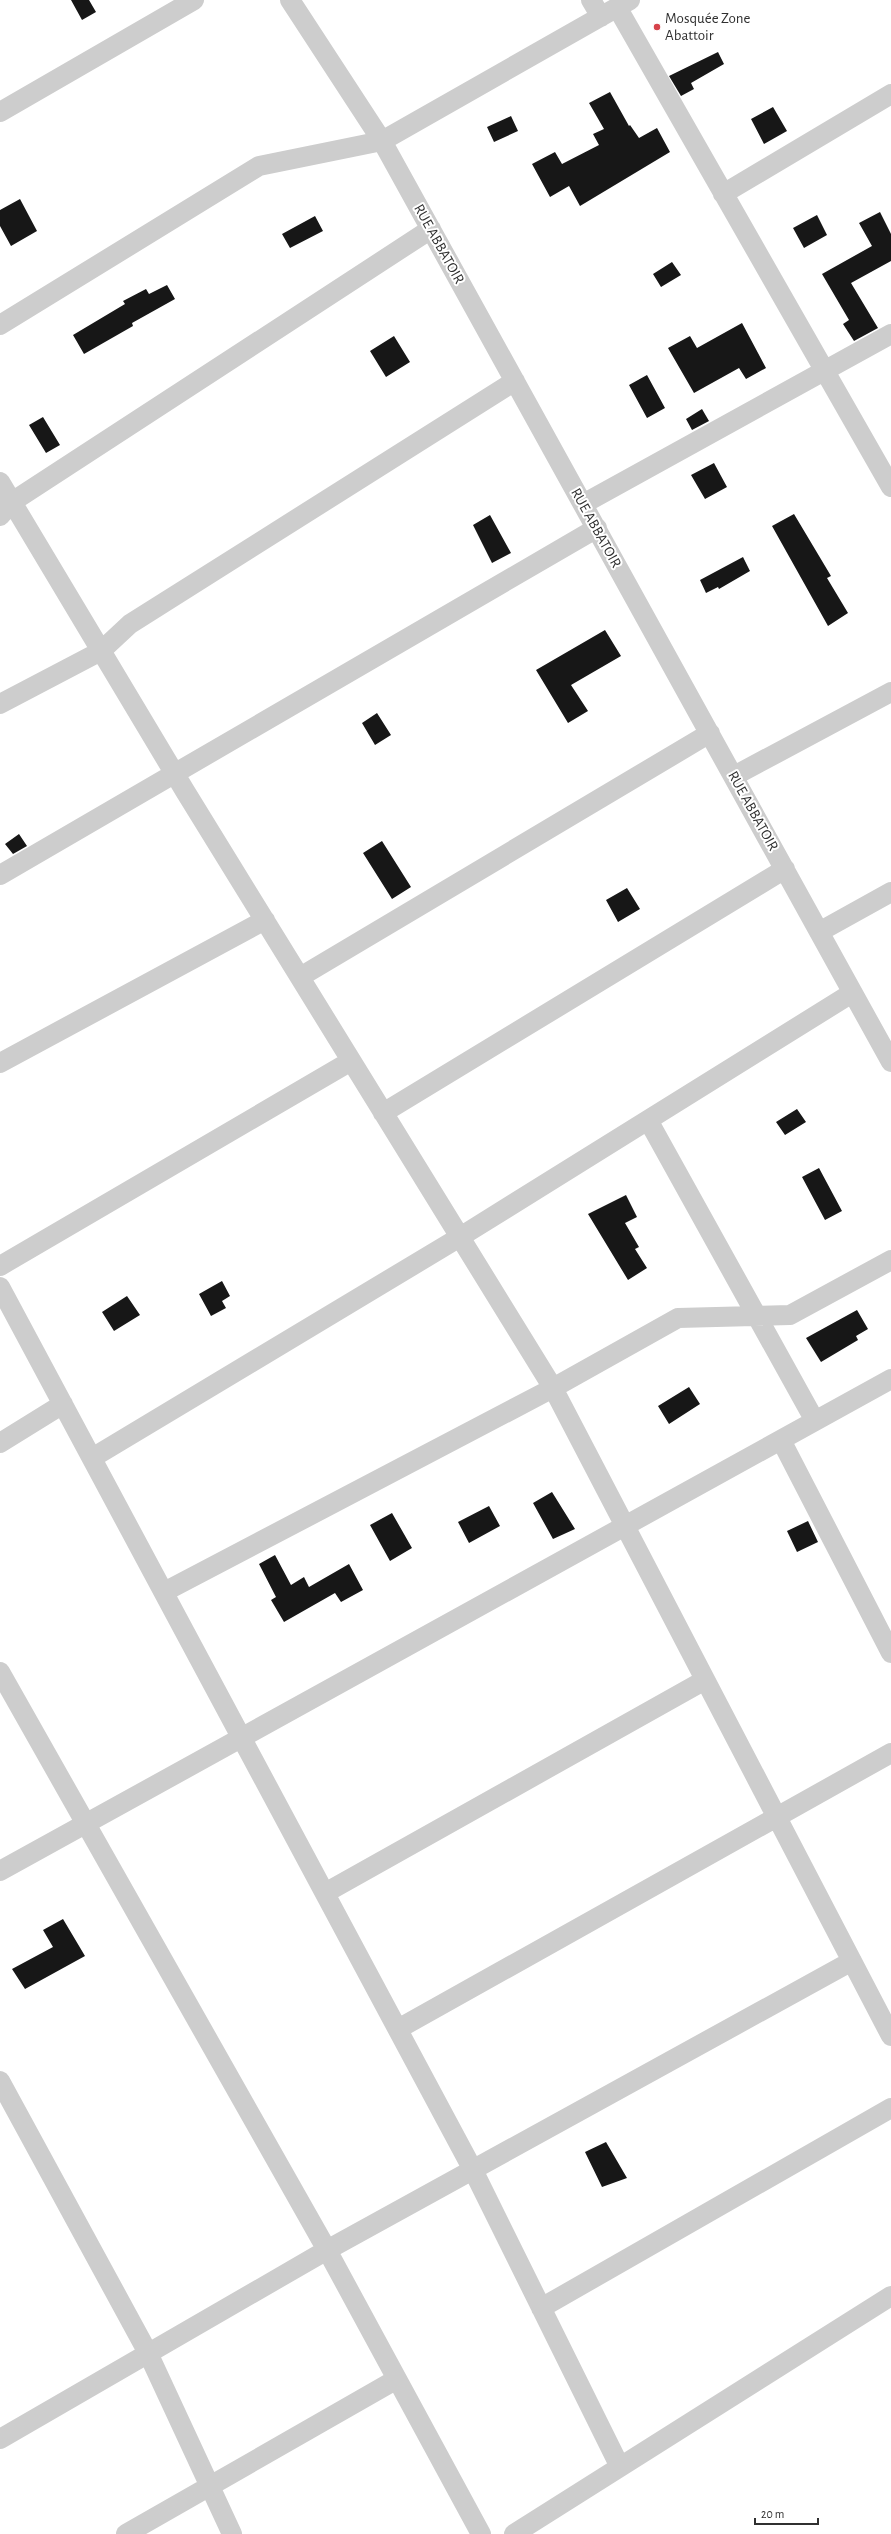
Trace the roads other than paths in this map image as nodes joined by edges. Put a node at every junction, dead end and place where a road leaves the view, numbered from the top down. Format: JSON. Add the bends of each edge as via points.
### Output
{"nodes":[{"id":1,"x":194,"y":0,"type":"edge"},
{"id":2,"x":290,"y":0,"type":"edge"},
{"id":3,"x":610,"y":6,"type":"edge"},
{"id":4,"x":891,"y":94,"type":"edge"},
{"id":5,"x":0,"y":112,"type":"edge"},
{"id":6,"x":382,"y":141,"type":"junction"},
{"id":7,"x":724,"y":194,"type":"junction"},
{"id":8,"x":431,"y":229,"type":"junction"},
{"id":9,"x":0,"y":325,"type":"edge"},
{"id":10,"x":891,"y":334,"type":"edge"},
{"id":11,"x":825,"y":371,"type":"junction"},
{"id":12,"x":515,"y":381,"type":"junction"},
{"id":13,"x":0,"y":482,"type":"edge"},
{"id":14,"x":891,"y":487,"type":"edge"},
{"id":15,"x":583,"y":504,"type":"junction"},
{"id":16,"x":6,"y":509,"type":"edge"},
{"id":17,"x":597,"y":528,"type":"junction"},
{"id":18,"x":101,"y":651,"type":"junction"},
{"id":19,"x":891,"y":692,"type":"edge"},
{"id":20,"x":0,"y":704,"type":"edge"},
{"id":21,"x":710,"y":733,"type":"junction"},
{"id":22,"x":175,"y":774,"type":"junction"},
{"id":23,"x":734,"y":776,"type":"junction"},
{"id":24,"x":785,"y":870,"type":"junction"},
{"id":25,"x":0,"y":875,"type":"edge"},
{"id":26,"x":891,"y":892,"type":"edge"},
{"id":27,"x":265,"y":920,"type":"junction"},
{"id":28,"x":819,"y":932,"type":"junction"},
{"id":29,"x":300,"y":978,"type":"junction"},
{"id":30,"x":852,"y":993,"type":"junction"},
{"id":31,"x":351,"y":1061,"type":"junction"},
{"id":32,"x":891,"y":1062,"type":"edge"},
{"id":33,"x":0,"y":1063,"type":"edge"},
{"id":34,"x":383,"y":1113,"type":"junction"},
{"id":35,"x":648,"y":1120,"type":"junction"},
{"id":36,"x":460,"y":1237,"type":"junction"},
{"id":37,"x":891,"y":1260,"type":"edge"},
{"id":38,"x":0,"y":1266,"type":"edge"},
{"id":39,"x":0,"y":1287,"type":"edge"},
{"id":40,"x":757,"y":1316,"type":"junction"},
{"id":41,"x":891,"y":1379,"type":"edge"},
{"id":42,"x":553,"y":1388,"type":"junction"},
{"id":43,"x":63,"y":1404,"type":"junction"},
{"id":44,"x":815,"y":1421,"type":"junction"},
{"id":45,"x":780,"y":1440,"type":"junction"},
{"id":46,"x":0,"y":1443,"type":"edge"},
{"id":47,"x":92,"y":1458,"type":"junction"},
{"id":48,"x":625,"y":1526,"type":"junction"},
{"id":49,"x":164,"y":1592,"type":"junction"},
{"id":50,"x":891,"y":1653,"type":"edge"},
{"id":51,"x":0,"y":1672,"type":"edge"},
{"id":52,"x":705,"y":1680,"type":"junction"},
{"id":53,"x":242,"y":1737,"type":"junction"},
{"id":54,"x":891,"y":1753,"type":"edge"},
{"id":55,"x":777,"y":1817,"type":"junction"},
{"id":56,"x":86,"y":1824,"type":"junction"},
{"id":57,"x":0,"y":1871,"type":"edge"},
{"id":58,"x":325,"y":1893,"type":"junction"},
{"id":59,"x":852,"y":1961,"type":"junction"},
{"id":60,"x":398,"y":2029,"type":"junction"},
{"id":61,"x":891,"y":2036,"type":"edge"},
{"id":62,"x":0,"y":2081,"type":"edge"},
{"id":63,"x":891,"y":2108,"type":"edge"},
{"id":64,"x":473,"y":2170,"type":"junction"},
{"id":65,"x":327,"y":2250,"type":"junction"},
{"id":66,"x":891,"y":2296,"type":"edge"},
{"id":67,"x":541,"y":2308,"type":"junction"},
{"id":68,"x":148,"y":2353,"type":"junction"},
{"id":69,"x":397,"y":2379,"type":"junction"},
{"id":70,"x":0,"y":2439,"type":"edge"},
{"id":71,"x":620,"y":2467,"type":"junction"},
{"id":72,"x":210,"y":2486,"type":"junction"},
{"id":73,"x":126,"y":2534,"type":"edge"},
{"id":74,"x":232,"y":2534,"type":"edge"},
{"id":75,"x":481,"y":2534,"type":"edge"},
{"id":76,"x":514,"y":2534,"type":"edge"}],
"edges":[{"from":1,"to":5,"type":"street"},
{"from":2,"to":6,"type":"street","name":"RUE ABBATOIR"},
{"from":3,"to":6,"type":"street"},
{"from":3,"to":7,"type":"street"},
{"from":4,"to":7,"type":"street"},
{"from":6,"to":8,"type":"street","name":"RUE ABBATOIR"},
{"from":6,"to":9,"type":"street","via":[[259,166]]},
{"from":7,"to":11,"type":"street"},
{"from":8,"to":12,"type":"street","name":"RUE ABBATOIR"},
{"from":8,"to":16,"type":"street"},
{"from":10,"to":11,"type":"street"},
{"from":11,"to":14,"type":"street"},
{"from":11,"to":15,"type":"street"},
{"from":12,"to":15,"type":"street","name":"RUE ABBATOIR"},
{"from":12,"to":18,"type":"street","via":[[130,624]]},
{"from":13,"to":16,"type":"street"},
{"from":15,"to":17,"type":"street","name":"RUE ABBATOIR"},
{"from":16,"to":18,"type":"street"},
{"from":17,"to":21,"type":"street","name":"RUE ABBATOIR"},
{"from":17,"to":22,"type":"street"},
{"from":18,"to":20,"type":"street"},
{"from":18,"to":22,"type":"street"},
{"from":19,"to":23,"type":"street"},
{"from":21,"to":23,"type":"street","name":"RUE ABBATOIR"},
{"from":21,"to":29,"type":"street"},
{"from":22,"to":25,"type":"street"},
{"from":22,"to":27,"type":"street"},
{"from":23,"to":24,"type":"street","name":"RUE ABBATOIR"},
{"from":24,"to":28,"type":"street","name":"RUE ABBATOIR"},
{"from":24,"to":34,"type":"street"},
{"from":26,"to":28,"type":"street"},
{"from":27,"to":29,"type":"street"},
{"from":27,"to":33,"type":"street"},
{"from":28,"to":30,"type":"street","name":"RUE ABBATOIR"},
{"from":29,"to":31,"type":"street"},
{"from":30,"to":32,"type":"street","name":"RUE ABBATOIR"},
{"from":30,"to":35,"type":"street"},
{"from":31,"to":34,"type":"street"},
{"from":31,"to":38,"type":"street"},
{"from":34,"to":36,"type":"street"},
{"from":35,"to":36,"type":"street"},
{"from":35,"to":40,"type":"street"},
{"from":36,"to":42,"type":"street"},
{"from":36,"to":47,"type":"street"},
{"from":37,"to":40,"type":"street","via":[[790,1315]]},
{"from":39,"to":43,"type":"street"},
{"from":40,"to":42,"type":"street","via":[[678,1318]]},
{"from":40,"to":44,"type":"street"},
{"from":41,"to":44,"type":"street"},
{"from":42,"to":48,"type":"street"},
{"from":42,"to":49,"type":"street"},
{"from":43,"to":46,"type":"street"},
{"from":43,"to":47,"type":"street"},
{"from":44,"to":45,"type":"street"},
{"from":45,"to":48,"type":"street"},
{"from":45,"to":50,"type":"street"},
{"from":47,"to":49,"type":"street"},
{"from":48,"to":52,"type":"street"},
{"from":48,"to":53,"type":"street"},
{"from":49,"to":53,"type":"street"},
{"from":51,"to":56,"type":"street"},
{"from":52,"to":55,"type":"street"},
{"from":52,"to":58,"type":"street"},
{"from":53,"to":56,"type":"street"},
{"from":53,"to":58,"type":"street"},
{"from":54,"to":55,"type":"street"},
{"from":55,"to":59,"type":"street"},
{"from":55,"to":60,"type":"street"},
{"from":56,"to":57,"type":"street"},
{"from":56,"to":65,"type":"street"},
{"from":58,"to":60,"type":"street"},
{"from":59,"to":61,"type":"street"},
{"from":59,"to":64,"type":"street"},
{"from":60,"to":64,"type":"street"},
{"from":62,"to":68,"type":"street"},
{"from":63,"to":67,"type":"street"},
{"from":64,"to":65,"type":"street"},
{"from":64,"to":67,"type":"street"},
{"from":65,"to":68,"type":"street"},
{"from":65,"to":69,"type":"street"},
{"from":66,"to":71,"type":"street"},
{"from":67,"to":71,"type":"street"},
{"from":68,"to":70,"type":"street"},
{"from":68,"to":72,"type":"street"},
{"from":69,"to":72,"type":"street"},
{"from":69,"to":75,"type":"street"},
{"from":71,"to":76,"type":"street"},
{"from":72,"to":73,"type":"street"},
{"from":72,"to":74,"type":"street"}]}
